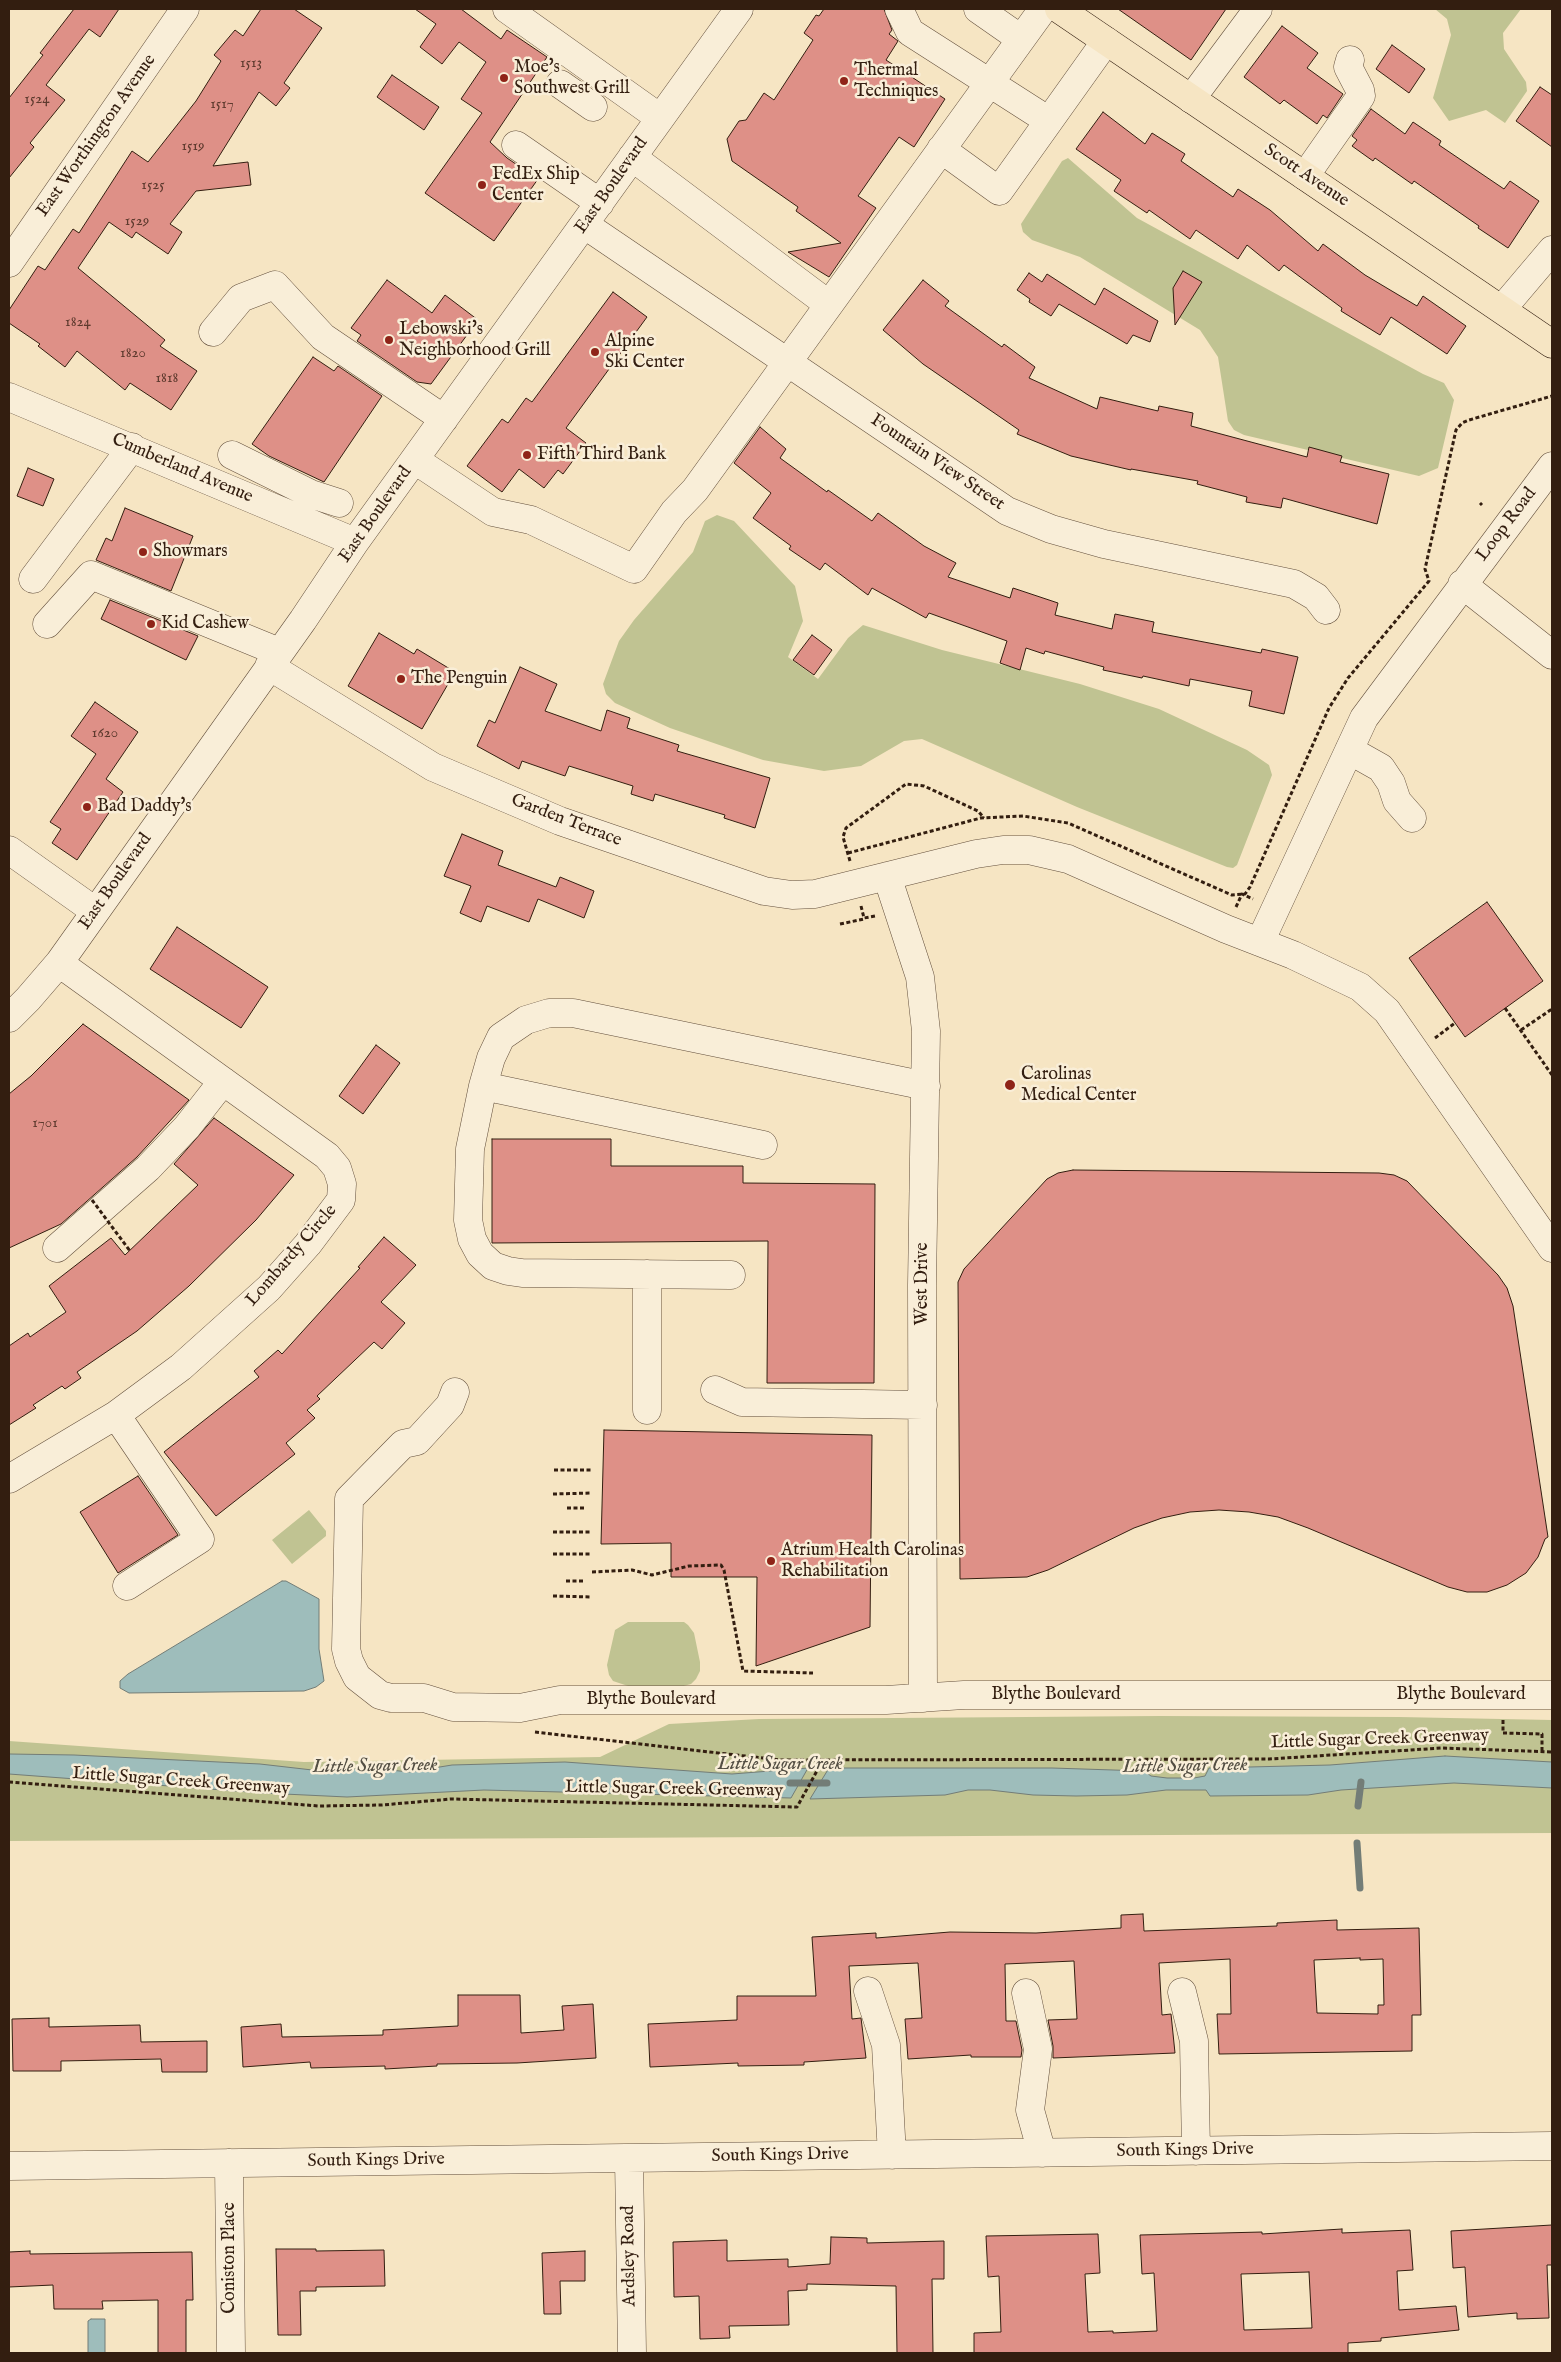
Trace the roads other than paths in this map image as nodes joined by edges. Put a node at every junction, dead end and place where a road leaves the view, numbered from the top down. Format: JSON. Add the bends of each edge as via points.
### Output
{"nodes":[{"id":1,"x":185,"y":9,"type":"edge"},
{"id":2,"x":507,"y":9,"type":"edge"},
{"id":3,"x":739,"y":9,"type":"edge"},
{"id":4,"x":899,"y":9,"type":"edge"},
{"id":5,"x":978,"y":9,"type":"edge"},
{"id":6,"x":1043,"y":9,"type":"edge"},
{"id":7,"x":1059,"y":9,"type":"edge"},
{"id":8,"x":1258,"y":9,"type":"edge"},
{"id":9,"x":1021,"y":39,"type":"junction"},
{"id":10,"x":1106,"y":41,"type":"junction"},
{"id":11,"x":1350,"y":60,"type":"dead end"},
{"id":12,"x":594,"y":72,"type":"junction"},
{"id":13,"x":990,"y":82,"type":"junction"},
{"id":14,"x":577,"y":96,"type":"dead end"},
{"id":15,"x":1192,"y":99,"type":"junction"},
{"id":16,"x":660,"y":118,"type":"junction"},
{"id":17,"x":1049,"y":121,"type":"junction"},
{"id":18,"x":516,"y":145,"type":"dead end"},
{"id":19,"x":941,"y":149,"type":"junction"},
{"id":20,"x":632,"y":157,"type":"junction"},
{"id":21,"x":1305,"y":176,"type":"junction"},
{"id":22,"x":593,"y":214,"type":"junction"},
{"id":23,"x":1552,"y":250,"type":"edge"},
{"id":24,"x":9,"y":264,"type":"edge"},
{"id":25,"x":828,"y":304,"type":"junction"},
{"id":26,"x":1502,"y":309,"type":"junction"},
{"id":27,"x":213,"y":332,"type":"dead end"},
{"id":28,"x":1552,"y":344,"type":"edge"},
{"id":29,"x":786,"y":361,"type":"junction"},
{"id":30,"x":9,"y":396,"type":"edge"},
{"id":31,"x":444,"y":419,"type":"junction"},
{"id":32,"x":132,"y":447,"type":"junction"},
{"id":33,"x":232,"y":455,"type":"dead end"},
{"id":34,"x":415,"y":460,"type":"junction"},
{"id":35,"x":1552,"y":466,"type":"edge"},
{"id":36,"x":339,"y":503,"type":"dead end"},
{"id":37,"x":355,"y":542,"type":"junction"},
{"id":38,"x":33,"y":579,"type":"dead end"},
{"id":39,"x":1462,"y":584,"type":"junction"},
{"id":40,"x":1326,"y":610,"type":"dead end"},
{"id":41,"x":47,"y":624,"type":"dead end"},
{"id":42,"x":1552,"y":656,"type":"edge"},
{"id":43,"x":274,"y":659,"type":"junction"},
{"id":44,"x":1349,"y":750,"type":"junction"},
{"id":45,"x":1412,"y":818,"type":"dead end"},
{"id":46,"x":9,"y":850,"type":"edge"},
{"id":47,"x":887,"y":876,"type":"junction"},
{"id":48,"x":95,"y":910,"type":"junction"},
{"id":49,"x":1260,"y":942,"type":"junction"},
{"id":50,"x":58,"y":963,"type":"junction"},
{"id":51,"x":9,"y":1018,"type":"edge"},
{"id":52,"x":224,"y":1081,"type":"junction"},
{"id":53,"x":484,"y":1086,"type":"junction"},
{"id":54,"x":926,"y":1086,"type":"junction"},
{"id":55,"x":764,"y":1144,"type":"dead end"},
{"id":56,"x":57,"y":1248,"type":"dead end"},
{"id":57,"x":1552,"y":1248,"type":"edge"},
{"id":58,"x":647,"y":1274,"type":"junction"},
{"id":59,"x":731,"y":1275,"type":"dead end"},
{"id":60,"x":715,"y":1390,"type":"dead end"},
{"id":61,"x":923,"y":1405,"type":"junction"},
{"id":62,"x":648,"y":1410,"type":"dead end"},
{"id":63,"x":116,"y":1415,"type":"junction"},
{"id":64,"x":403,"y":1444,"type":"dead end"},
{"id":65,"x":9,"y":1479,"type":"edge"},
{"id":66,"x":127,"y":1586,"type":"dead end"},
{"id":67,"x":1552,"y":1695,"type":"edge"},
{"id":68,"x":923,"y":1698,"type":"junction"},
{"id":69,"x":868,"y":1991,"type":"dead end"},
{"id":70,"x":1182,"y":1992,"type":"dead end"},
{"id":71,"x":1026,"y":1993,"type":"dead end"},
{"id":72,"x":1552,"y":2146,"type":"edge"},
{"id":73,"x":1196,"y":2151,"type":"junction"},
{"id":74,"x":1042,"y":2152,"type":"junction"},
{"id":75,"x":892,"y":2155,"type":"junction"},
{"id":76,"x":629,"y":2158,"type":"junction"},
{"id":77,"x":229,"y":2163,"type":"junction"},
{"id":78,"x":9,"y":2166,"type":"edge"},
{"id":79,"x":231,"y":2353,"type":"edge"},
{"id":80,"x":632,"y":2353,"type":"edge"}],
"edges":[{"from":1,"to":24,"type":"street","name":"East Worthington Avenue"},
{"from":2,"to":12,"type":"street"},
{"from":3,"to":16,"type":"street","name":"East Boulevard"},
{"from":4,"to":13,"type":"street","via":[[910,32]]},
{"from":5,"to":9,"type":"street"},
{"from":6,"to":9,"type":"street"},
{"from":7,"to":10,"type":"main road","name":"Scott Avenue"},
{"from":8,"to":15,"type":"street"},
{"from":9,"to":13,"type":"street"},
{"from":10,"to":15,"type":"main road","name":"Scott Avenue"},
{"from":10,"to":17,"type":"street"},
{"from":11,"to":21,"type":"street","via":[[1348,67],[1361,96]]},
{"from":12,"to":14,"type":"street"},
{"from":12,"to":16,"type":"street"},
{"from":13,"to":17,"type":"street"},
{"from":13,"to":19,"type":"street"},
{"from":15,"to":21,"type":"main road","name":"Scott Avenue"},
{"from":16,"to":20,"type":"street","name":"East Boulevard"},
{"from":17,"to":19,"type":"street","via":[[999,191]]},
{"from":18,"to":22,"type":"street","name":"Fountain View Street"},
{"from":19,"to":25,"type":"street"},
{"from":20,"to":22,"type":"street","name":"East Boulevard"},
{"from":20,"to":25,"type":"street"},
{"from":21,"to":26,"type":"main road","name":"Scott Avenue"},
{"from":22,"to":29,"type":"street","name":"Fountain View Street"},
{"from":22,"to":31,"type":"street","name":"East Boulevard"},
{"from":23,"to":26,"type":"street"},
{"from":25,"to":29,"type":"street"},
{"from":26,"to":28,"type":"main road","name":"Scott Avenue"},
{"from":27,"to":31,"type":"street","via":[[241,298],[275,285],[323,336]]},
{"from":29,"to":34,"type":"street","via":[[695,490],[674,512],[634,569],[531,520],[493,512]]},
{"from":29,"to":40,"type":"street","name":"Fountain View Street","via":[[1007,511],[1051,529],[1104,544],[1294,584],[1316,597]]},
{"from":30,"to":32,"type":"street","name":"Cumberland Avenue"},
{"from":31,"to":34,"type":"street","name":"East Boulevard"},
{"from":32,"to":37,"type":"street","name":"Cumberland Avenue"},
{"from":32,"to":38,"type":"street"},
{"from":33,"to":36,"type":"street","via":[[311,494]]},
{"from":34,"to":37,"type":"street","name":"East Boulevard"},
{"from":35,"to":39,"type":"street","name":"Loop Road"},
{"from":37,"to":43,"type":"street","name":"East Boulevard"},
{"from":39,"to":42,"type":"street"},
{"from":39,"to":44,"type":"street","name":"Loop Road","via":[[1364,718]]},
{"from":41,"to":43,"type":"street","name":"Garden Terrace","via":[[91,575]]},
{"from":43,"to":47,"type":"street","name":"Garden Terrace","via":[[433,767],[560,822],[764,891],[815,894]]},
{"from":43,"to":48,"type":"street","name":"East Boulevard"},
{"from":44,"to":45,"type":"street","via":[[1381,768],[1397,801]]},
{"from":44,"to":49,"type":"street","name":"Loop Road"},
{"from":46,"to":48,"type":"street"},
{"from":47,"to":49,"type":"street","name":"Garden Terrace","via":[[976,854],[1029,850],[1068,859]]},
{"from":47,"to":54,"type":"street","name":"West Drive","via":[[920,977],[926,1031]]},
{"from":48,"to":50,"type":"street","name":"East Boulevard"},
{"from":49,"to":57,"type":"street","name":"Garden Terrace","via":[[1360,987],[1387,1011]]},
{"from":50,"to":51,"type":"street","name":"East Boulevard"},
{"from":50,"to":52,"type":"street","name":"Lombardy Circle"},
{"from":52,"to":56,"type":"street","via":[[148,1168]]},
{"from":52,"to":63,"type":"street","name":"Lombardy Circle","via":[[327,1156],[337,1168],[342,1184],[341,1200],[269,1288],[181,1367]]},
{"from":53,"to":54,"type":"street","via":[[491,1058],[501,1037],[526,1020],[548,1013],[573,1013]]},
{"from":53,"to":55,"type":"street"},
{"from":53,"to":58,"type":"street","via":[[470,1149],[468,1189],[468,1220],[472,1240],[480,1254],[493,1266],[522,1273]]},
{"from":54,"to":61,"type":"street","name":"West Drive"},
{"from":58,"to":59,"type":"street"},
{"from":58,"to":62,"type":"street"},
{"from":60,"to":61,"type":"street","via":[[742,1402]]},
{"from":61,"to":68,"type":"street","name":"West Drive"},
{"from":63,"to":65,"type":"street","name":"Lombardy Circle"},
{"from":63,"to":66,"type":"street","via":[[200,1539]]},
{"from":64,"to":68,"type":"street","name":"Blythe Boulevard","via":[[349,1499],[346,1649],[356,1677],[380,1695],[424,1698],[453,1707],[502,1708],[560,1700]]},
{"from":67,"to":68,"type":"street","name":"Blythe Boulevard","via":[[1021,1695]]},
{"from":69,"to":75,"type":"street","via":[[886,2045]]},
{"from":70,"to":73,"type":"street","via":[[1194,2041]]},
{"from":71,"to":74,"type":"street","via":[[1038,2049],[1030,2110]]},
{"from":72,"to":73,"type":"street","name":"South Kings Drive"},
{"from":73,"to":74,"type":"street","name":"South Kings Drive"},
{"from":74,"to":75,"type":"street","name":"South Kings Drive"},
{"from":75,"to":76,"type":"street","name":"South Kings Drive"},
{"from":76,"to":77,"type":"street","name":"South Kings Drive"},
{"from":76,"to":80,"type":"street","name":"Ardsley Road"},
{"from":77,"to":78,"type":"street","name":"South Kings Drive"},
{"from":77,"to":79,"type":"street","name":"Coniston Place"}]}
